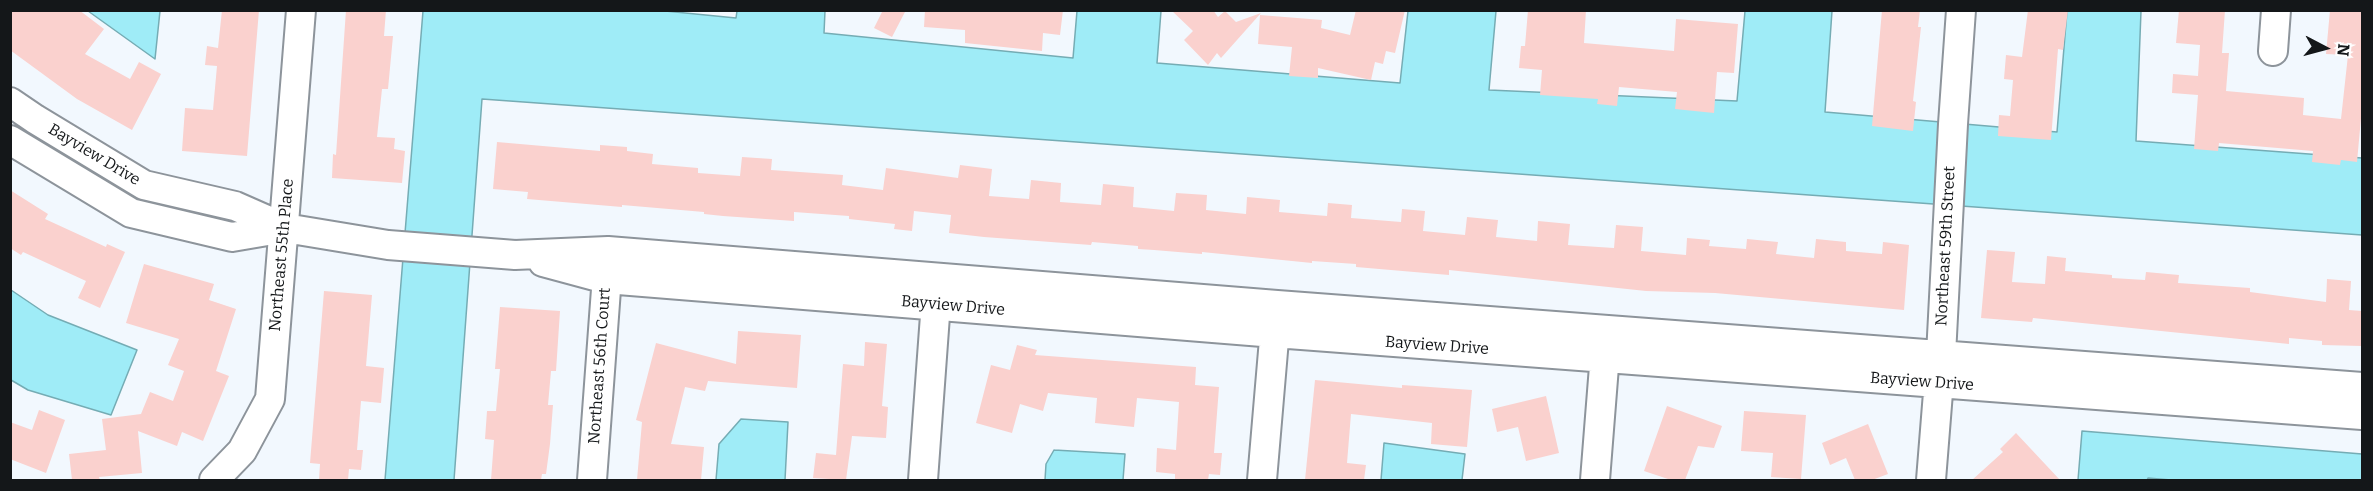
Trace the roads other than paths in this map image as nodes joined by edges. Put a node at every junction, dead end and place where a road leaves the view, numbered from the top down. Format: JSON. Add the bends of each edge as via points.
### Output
{"nodes":[{"id":1,"x":301,"y":10,"type":"edge"},
{"id":2,"x":1961,"y":10,"type":"edge"},
{"id":3,"x":2276,"y":10,"type":"edge"},
{"id":4,"x":2273,"y":51,"type":"dead end"},
{"id":5,"x":19,"y":108,"type":"edge"},
{"id":6,"x":11,"y":141,"type":"edge"},
{"id":7,"x":144,"y":185,"type":"junction"},
{"id":8,"x":131,"y":213,"type":"junction"},
{"id":9,"x":285,"y":228,"type":"junction"},
{"id":10,"x":608,"y":251,"type":"junction"},
{"id":11,"x":515,"y":255,"type":"junction"},
{"id":12,"x":770,"y":263,"type":"junction"},
{"id":13,"x":938,"y":277,"type":"junction"},
{"id":14,"x":606,"y":279,"type":"junction"},
{"id":15,"x":767,"y":292,"type":"junction"},
{"id":16,"x":1119,"y":292,"type":"junction"},
{"id":17,"x":935,"y":305,"type":"junction"},
{"id":18,"x":1277,"y":305,"type":"junction"},
{"id":19,"x":1461,"y":319,"type":"junction"},
{"id":20,"x":1117,"y":320,"type":"junction"},
{"id":21,"x":1606,"y":330,"type":"junction"},
{"id":22,"x":1275,"y":333,"type":"junction"},
{"id":23,"x":1782,"y":343,"type":"junction"},
{"id":24,"x":1458,"y":347,"type":"junction"},
{"id":25,"x":1941,"y":355,"type":"junction"},
{"id":26,"x":1605,"y":358,"type":"junction"},
{"id":27,"x":2096,"y":367,"type":"junction"},
{"id":28,"x":1779,"y":371,"type":"junction"},
{"id":29,"x":2257,"y":379,"type":"junction"},
{"id":30,"x":1939,"y":384,"type":"junction"},
{"id":31,"x":2362,"y":387,"type":"edge"},
{"id":32,"x":2094,"y":395,"type":"junction"},
{"id":33,"x":2255,"y":407,"type":"junction"},
{"id":34,"x":2362,"y":416,"type":"edge"},
{"id":35,"x":214,"y":480,"type":"edge"},
{"id":36,"x":592,"y":480,"type":"edge"},
{"id":37,"x":923,"y":480,"type":"edge"},
{"id":38,"x":1262,"y":480,"type":"edge"},
{"id":39,"x":1595,"y":480,"type":"edge"},
{"id":40,"x":1931,"y":480,"type":"edge"}],
"edges":[{"from":1,"to":9,"type":"street","name":"Northeast 55th Place"},
{"from":2,"to":25,"type":"street","name":"Northeast 59th Street"},
{"from":3,"to":4,"type":"street"},
{"from":5,"to":6,"type":"street"},
{"from":5,"to":7,"type":"street","name":"Bayview Drive"},
{"from":6,"to":8,"type":"street","name":"Bayview Drive"},
{"from":7,"to":8,"type":"street"},
{"from":7,"to":9,"type":"street","name":"Bayview Drive","via":[[235,206]]},
{"from":8,"to":9,"type":"street","name":"Bayview Drive","via":[[232,237]]},
{"from":9,"to":11,"type":"street","name":"Bayview Drive","via":[[388,245]]},
{"from":9,"to":35,"type":"street","name":"Northeast 55th Place","via":[[270,399],[242,451]]},
{"from":10,"to":11,"type":"street","name":"Bayview Drive"},
{"from":10,"to":12,"type":"street","name":"Bayview Drive"},
{"from":10,"to":14,"type":"street","name":"Northeast 56th Court"},
{"from":11,"to":14,"type":"street","name":"Bayview Drive"},
{"from":12,"to":13,"type":"street","name":"Bayview Drive"},
{"from":12,"to":15,"type":"street"},
{"from":13,"to":16,"type":"street","name":"Bayview Drive"},
{"from":13,"to":17,"type":"street"},
{"from":14,"to":15,"type":"street","name":"Bayview Drive"},
{"from":14,"to":36,"type":"street","name":"Northeast 56th Court"},
{"from":15,"to":17,"type":"street","name":"Bayview Drive"},
{"from":16,"to":18,"type":"street","name":"Bayview Drive"},
{"from":16,"to":20,"type":"street"},
{"from":17,"to":20,"type":"street","name":"Bayview Drive"},
{"from":17,"to":37,"type":"street"},
{"from":18,"to":19,"type":"street","name":"Bayview Drive"},
{"from":18,"to":22,"type":"street"},
{"from":19,"to":21,"type":"street","name":"Bayview Drive"},
{"from":19,"to":24,"type":"street"},
{"from":20,"to":22,"type":"street","name":"Bayview Drive"},
{"from":21,"to":23,"type":"street","name":"Bayview Drive"},
{"from":21,"to":26,"type":"street"},
{"from":22,"to":24,"type":"street","name":"Bayview Drive"},
{"from":22,"to":38,"type":"street"},
{"from":23,"to":25,"type":"street","name":"Bayview Drive"},
{"from":23,"to":28,"type":"street"},
{"from":24,"to":26,"type":"street","name":"Bayview Drive"},
{"from":25,"to":27,"type":"street","name":"Bayview Drive"},
{"from":25,"to":30,"type":"street","name":"Northeast 59th Street"},
{"from":26,"to":28,"type":"street","name":"Bayview Drive"},
{"from":26,"to":39,"type":"street"},
{"from":27,"to":29,"type":"street","name":"Bayview Drive"},
{"from":27,"to":32,"type":"street"},
{"from":28,"to":30,"type":"street","name":"Bayview Drive"},
{"from":29,"to":31,"type":"street","name":"Bayview Drive"},
{"from":29,"to":33,"type":"street"},
{"from":30,"to":32,"type":"street","name":"Bayview Drive"},
{"from":30,"to":40,"type":"street","name":"Northeast 59th Street"},
{"from":32,"to":33,"type":"street","name":"Bayview Drive"},
{"from":33,"to":34,"type":"street","name":"Bayview Drive"}]}
